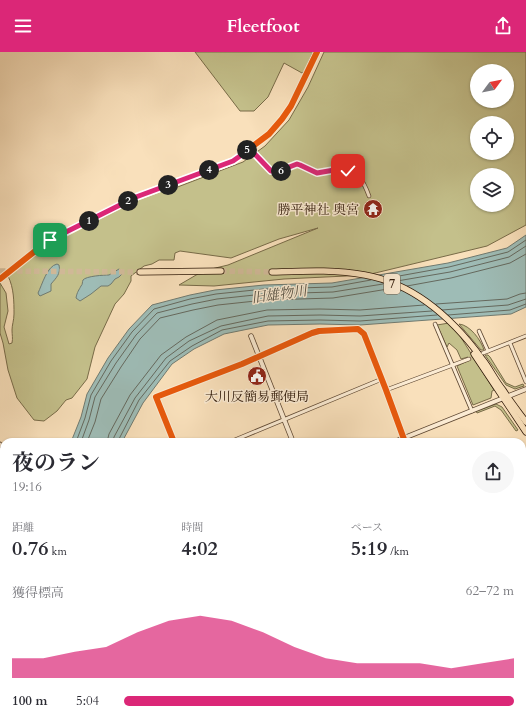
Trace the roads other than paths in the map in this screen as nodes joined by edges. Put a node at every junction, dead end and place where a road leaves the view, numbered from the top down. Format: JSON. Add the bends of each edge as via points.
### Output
{"nodes":[{"id":1,"x":317,"y":52,"type":"edge"},
{"id":2,"x":250,"y":149,"type":"junction"},
{"id":3,"x":369,"y":196,"type":"dead end"},
{"id":4,"x":221,"y":271,"type":"tunnel mouth"},
{"id":5,"x":140,"y":272,"type":"tunnel mouth"},
{"id":6,"x":272,"y":272,"type":"tunnel mouth"},
{"id":7,"x":0,"y":279,"type":"edge"},
{"id":8,"x":435,"y":324,"type":"dead end"},
{"id":9,"x":479,"y":331,"type":"dead end"},
{"id":10,"x":251,"y":336,"type":"dead end"},
{"id":11,"x":526,"y":336,"type":"edge"},
{"id":12,"x":510,"y":342,"type":"junction"},
{"id":13,"x":488,"y":351,"type":"junction"},
{"id":14,"x":483,"y":352,"type":"tunnel mouth"},
{"id":15,"x":258,"y":356,"type":"junction"},
{"id":16,"x":469,"y":359,"type":"tunnel mouth"},
{"id":17,"x":453,"y":365,"type":"junction"},
{"id":18,"x":382,"y":379,"type":"junction"},
{"id":19,"x":526,"y":382,"type":"edge"},
{"id":20,"x":526,"y":389,"type":"edge"},
{"id":21,"x":386,"y":390,"type":"junction"},
{"id":22,"x":505,"y":397,"type":"junction"},
{"id":23,"x":472,"y":411,"type":"junction"},
{"id":24,"x":284,"y":419,"type":"junction"},
{"id":25,"x":526,"y":422,"type":"edge"},
{"id":26,"x":526,"y":432,"type":"edge"},
{"id":27,"x":172,"y":438,"type":"edge"},
{"id":28,"x":239,"y":438,"type":"edge"},
{"id":29,"x":291,"y":438,"type":"edge"},
{"id":30,"x":403,"y":438,"type":"edge"},
{"id":31,"x":409,"y":438,"type":"edge"}],
"edges":[{"from":1,"to":2,"type":"street","via":[[291,106],[269,134]]},
{"from":2,"to":3,"type":"street","via":[[271,171],[279,171],[297,164],[317,173],[340,169],[356,174],[363,180]]},
{"from":2,"to":7,"type":"street","via":[[233,161],[136,197],[50,240]]},
{"from":4,"to":5,"type":"highway"},
{"from":6,"to":22,"type":"highway","number":"7","via":[[318,271],[361,274],[388,282],[423,299],[457,327]]},
{"from":8,"to":17,"type":"street"},
{"from":9,"to":13,"type":"street"},
{"from":10,"to":15,"type":"street"},
{"from":11,"to":12,"type":"street"},
{"from":12,"to":13,"type":"street"},
{"from":12,"to":19,"type":"street"},
{"from":13,"to":14,"type":"street"},
{"from":15,"to":18,"type":"street","via":[[316,332],[358,329],[364,334]]},
{"from":15,"to":24,"type":"street"},
{"from":15,"to":27,"type":"street","via":[[156,397]]},
{"from":16,"to":17,"type":"street"},
{"from":17,"to":21,"type":"street"},
{"from":17,"to":23,"type":"street"},
{"from":18,"to":21,"type":"street"},
{"from":18,"to":24,"type":"street"},
{"from":20,"to":22,"type":"street"},
{"from":21,"to":30,"type":"street"},
{"from":22,"to":23,"type":"street"},
{"from":22,"to":25,"type":"highway","number":"7"},
{"from":22,"to":26,"type":"highway","number":"7"},
{"from":23,"to":31,"type":"street"},
{"from":24,"to":28,"type":"street"},
{"from":24,"to":29,"type":"street"}]}
